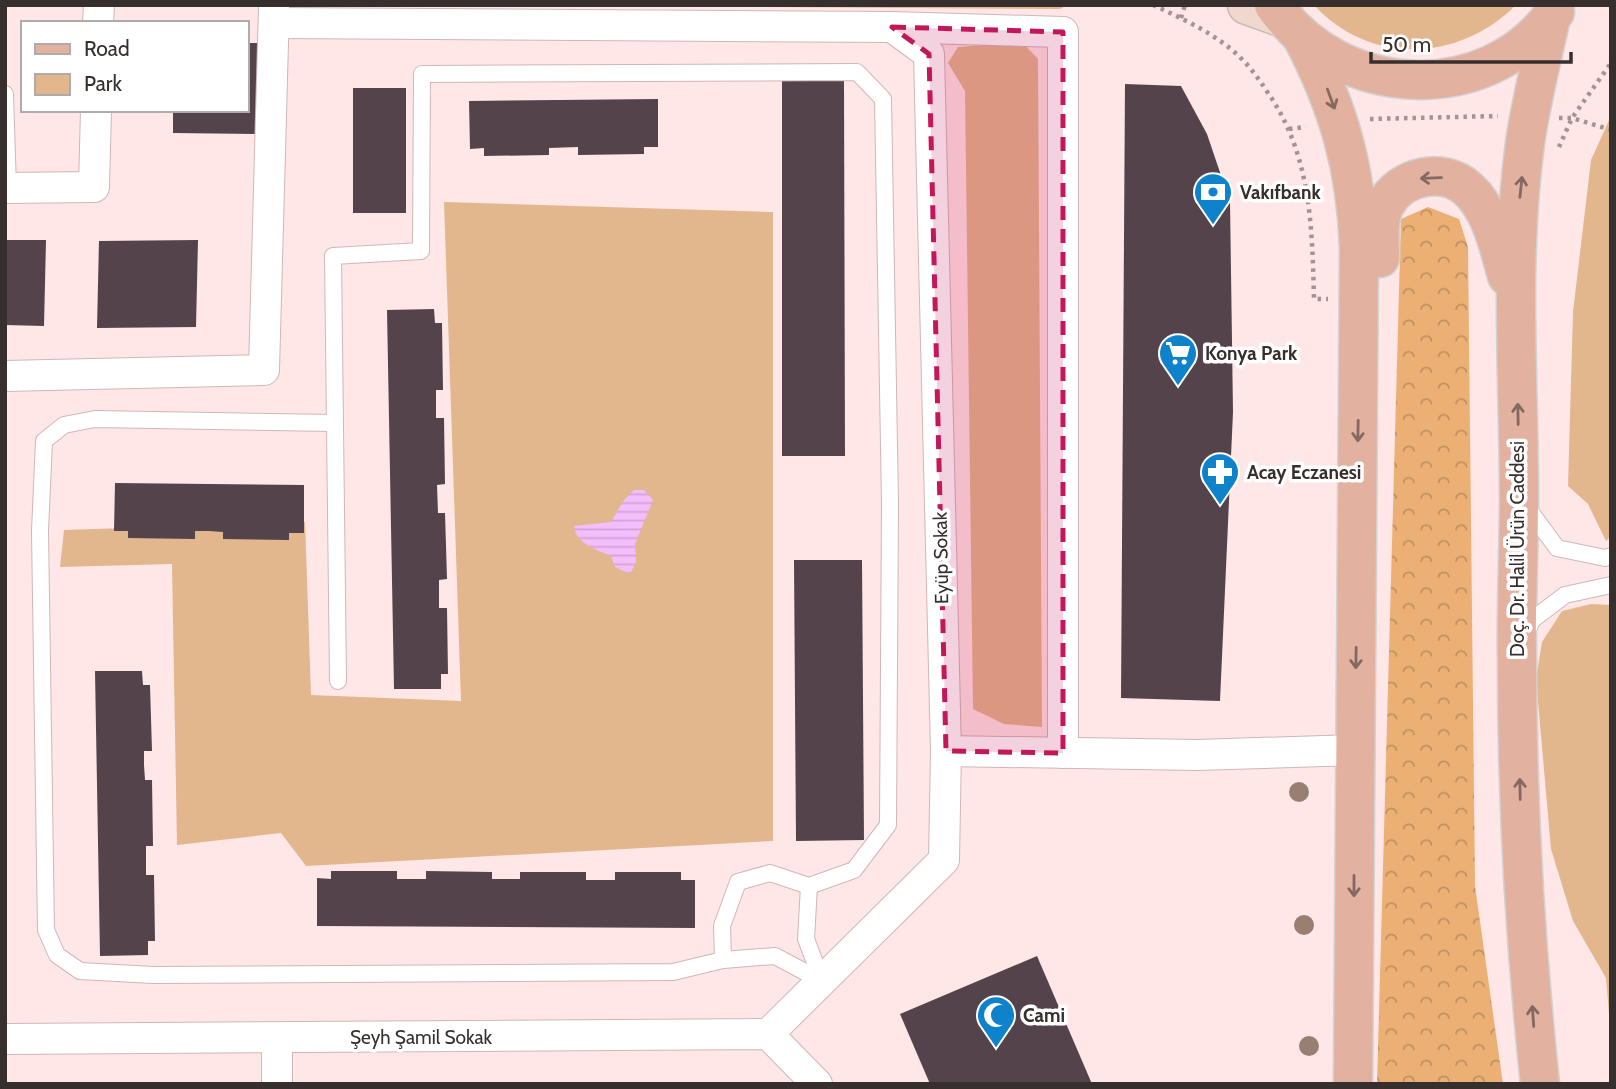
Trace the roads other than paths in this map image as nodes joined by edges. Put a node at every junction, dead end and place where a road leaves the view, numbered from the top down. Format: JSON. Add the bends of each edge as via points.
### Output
{"nodes":[{"id":1,"x":1247,"y":5,"type":"edge"},
{"id":2,"x":1556,"y":11,"type":"edge"},
{"id":3,"x":274,"y":14,"type":"edge"},
{"id":4,"x":1286,"y":20,"type":"edge"},
{"id":5,"x":892,"y":27,"type":"junction"},
{"id":6,"x":5,"y":94,"type":"edge"},
{"id":7,"x":96,"y":112,"type":"edge"},
{"id":8,"x":7,"y":188,"type":"edge"},
{"id":9,"x":1515,"y":304,"type":"junction"},
{"id":10,"x":1359,"y":362,"type":"junction"},
{"id":11,"x":5,"y":376,"type":"edge"},
{"id":12,"x":334,"y":423,"type":"junction"},
{"id":13,"x":1519,"y":497,"type":"junction"},
{"id":14,"x":1611,"y":556,"type":"edge"},
{"id":15,"x":1611,"y":585,"type":"edge"},
{"id":16,"x":1517,"y":659,"type":"junction"},
{"id":17,"x":338,"y":681,"type":"dead end"},
{"id":18,"x":1355,"y":750,"type":"junction"},
{"id":19,"x":946,"y":751,"type":"junction"},
{"id":20,"x":1063,"y":753,"type":"junction"},
{"id":21,"x":809,"y":886,"type":"junction"},
{"id":22,"x":723,"y":960,"type":"junction"},
{"id":23,"x":822,"y":981,"type":"junction"},
{"id":24,"x":768,"y":1034,"type":"junction"},
{"id":25,"x":277,"y":1038,"type":"junction"},
{"id":26,"x":5,"y":1040,"type":"edge"},
{"id":27,"x":277,"y":1084,"type":"edge"},
{"id":28,"x":817,"y":1084,"type":"edge"},
{"id":29,"x":1353,"y":1084,"type":"edge"},
{"id":30,"x":1540,"y":1084,"type":"edge"}],
"edges":[{"from":1,"to":4,"type":"main road"},
{"from":2,"to":4,"type":"main road","via":[[1534,36],[1492,64],[1468,73],[1418,80],[1368,74],[1344,64]]},
{"from":9,"to":2,"type":"main road","name":"Doç. Dr. Halil Ürün Caddesi","one_way":true,"via":[[1519,201],[1530,117]]},
{"from":3,"to":5,"type":"street"},
{"from":3,"to":11,"type":"street","via":[[264,370]]},
{"from":4,"to":10,"type":"main road","one_way":true,"via":[[1323,77],[1350,160],[1357,202]]},
{"from":5,"to":19,"type":"street","name":"Eyüp Sokak","via":[[929,54]]},
{"from":5,"to":20,"type":"street","via":[[1063,32]]},
{"from":6,"to":8,"type":"lane"},
{"from":7,"to":8,"type":"street","via":[[94,187]]},
{"from":9,"to":10,"type":"main road","one_way":true,"via":[[1494,232],[1468,188],[1435,176],[1415,179],[1396,189],[1384,206],[1377,296]]},
{"from":13,"to":9,"type":"main road","name":"Doç. Dr. Halil Ürün Caddesi","one_way":true},
{"from":10,"to":18,"type":"main road","one_way":true},
{"from":12,"to":17,"type":"lane"},
{"from":12,"to":21,"type":"lane","via":[[333,256],[421,251],[422,74],[857,72],[883,99],[890,503],[888,825],[853,870]]},
{"from":12,"to":22,"type":"lane","via":[[95,419],[64,425],[44,441],[40,531],[46,930],[57,955],[80,971],[153,975],[673,972]]},
{"from":13,"to":14,"type":"lane","via":[[1557,548]]},
{"from":13,"to":16,"type":"main road","name":"Doç. Dr. Halil Ürün Caddesi"},
{"from":15,"to":16,"type":"lane","via":[[1565,596],[1532,620]]},
{"from":30,"to":16,"type":"main road","name":"Doç. Dr. Halil Ürün Caddesi","one_way":true,"via":[[1523,873]]},
{"from":18,"to":20,"type":"street"},
{"from":18,"to":29,"type":"main road","one_way":true},
{"from":19,"to":20,"type":"street"},
{"from":19,"to":23,"type":"street","name":"Eyüp Sokak","via":[[944,860]]},
{"from":21,"to":22,"type":"lane","via":[[770,873],[738,882],[722,926]]},
{"from":21,"to":23,"type":"lane","via":[[806,939]]},
{"from":22,"to":23,"type":"lane","via":[[775,956]]},
{"from":23,"to":24,"type":"street","name":"Eyüp Sokak"},
{"from":24,"to":25,"type":"street","name":"Şeyh Şamil Sokak"},
{"from":24,"to":28,"type":"street"},
{"from":25,"to":26,"type":"street","name":"Şeyh Şamil Sokak"},
{"from":25,"to":27,"type":"street"}]}
